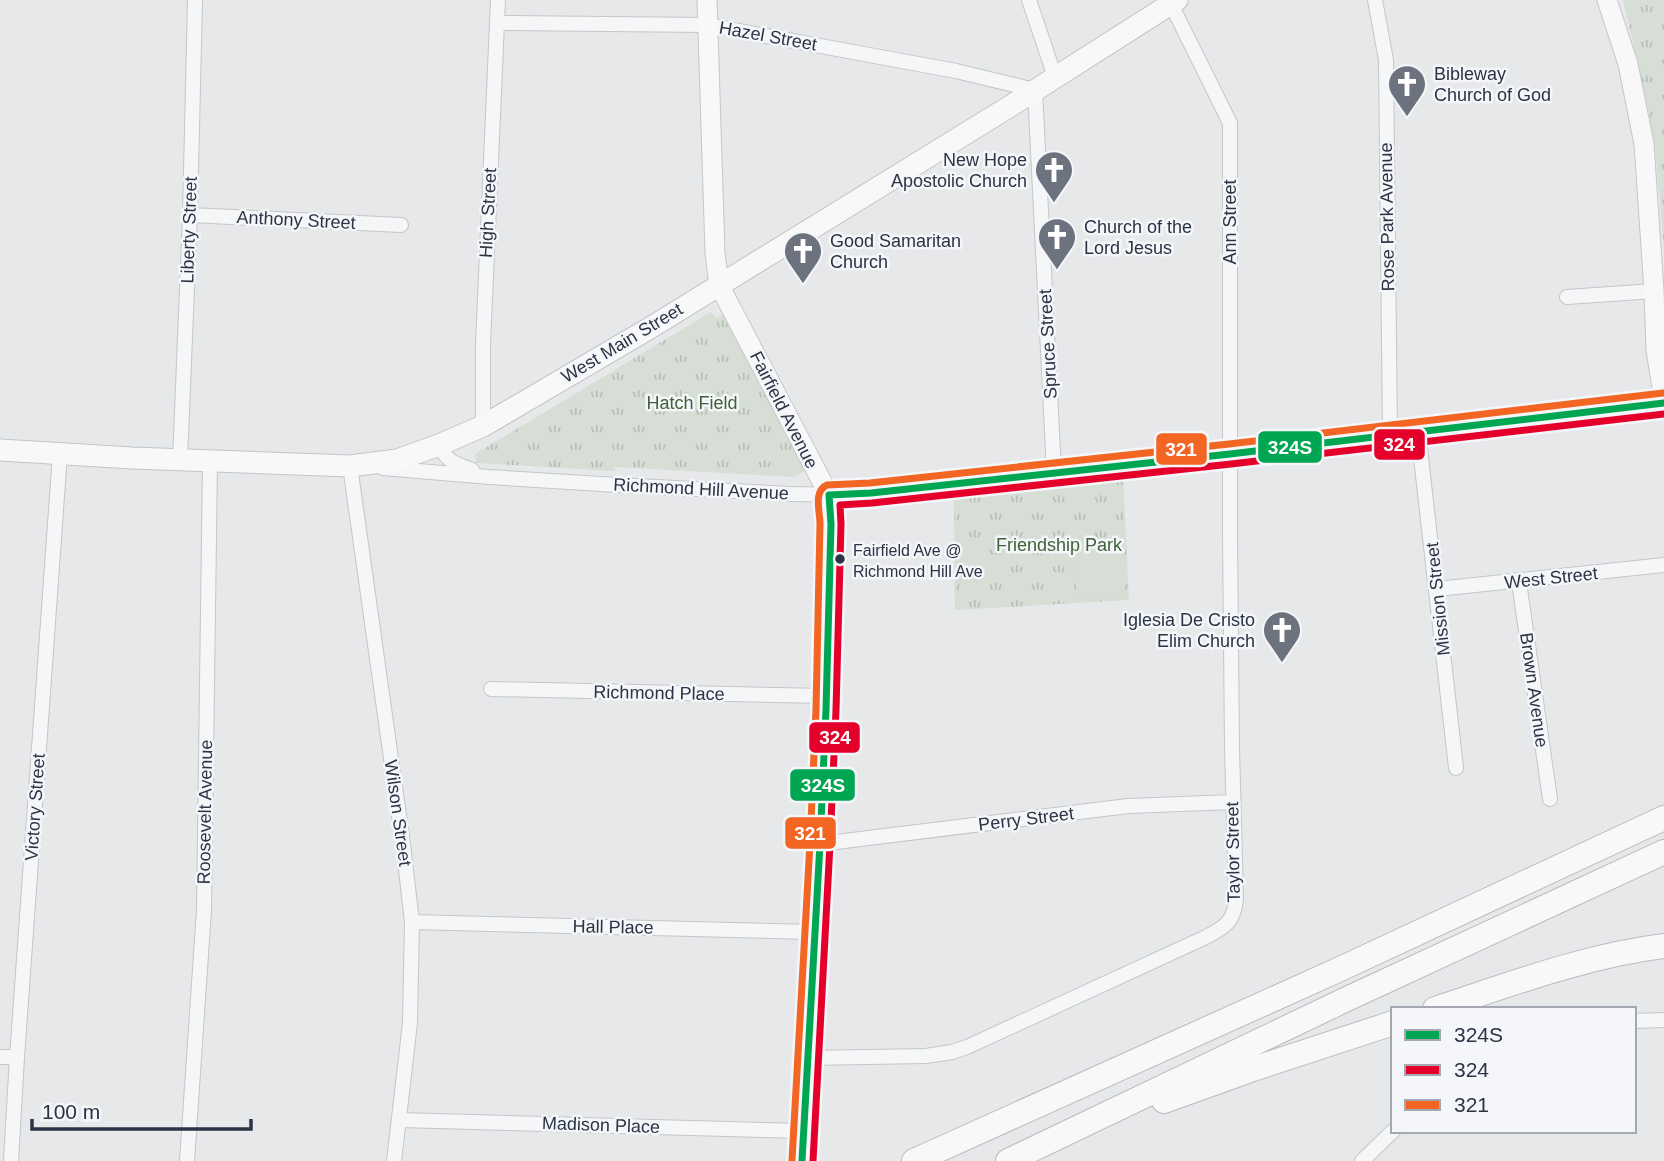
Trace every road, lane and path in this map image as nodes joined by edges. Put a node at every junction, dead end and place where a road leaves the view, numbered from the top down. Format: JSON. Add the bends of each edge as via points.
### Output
{"nodes":[{"id":1,"x":195,"y":0,"type":"edge"},
{"id":2,"x":498,"y":0,"type":"edge"},
{"id":3,"x":707,"y":0,"type":"edge"},
{"id":4,"x":1029,"y":0,"type":"edge"},
{"id":5,"x":1375,"y":0,"type":"edge"},
{"id":6,"x":1607,"y":0,"type":"edge"},
{"id":7,"x":1174,"y":2,"type":"edge"},
{"id":8,"x":497,"y":23,"type":"junction"},
{"id":9,"x":708,"y":25,"type":"junction"},
{"id":10,"x":1055,"y":77,"type":"junction"},
{"id":11,"x":1035,"y":90,"type":"junction"},
{"id":12,"x":190,"y":215,"type":"junction"},
{"id":13,"x":401,"y":225,"type":"dead end"},
{"id":14,"x":719,"y":285,"type":"junction"},
{"id":15,"x":1654,"y":291,"type":"junction"},
{"id":16,"x":1567,"y":297,"type":"dead end"},
{"id":17,"x":1664,"y":401,"type":"edge"},
{"id":18,"x":483,"y":426,"type":"junction"},
{"id":19,"x":1418,"y":431,"type":"junction"},
{"id":20,"x":1390,"y":435,"type":"junction"},
{"id":21,"x":439,"y":445,"type":"junction"},
{"id":22,"x":0,"y":450,"type":"edge"},
{"id":23,"x":60,"y":454,"type":"junction"},
{"id":24,"x":1230,"y":454,"type":"junction"},
{"id":25,"x":180,"y":460,"type":"junction"},
{"id":26,"x":210,"y":461,"type":"junction"},
{"id":27,"x":350,"y":466,"type":"junction"},
{"id":28,"x":1054,"y":472,"type":"junction"},
{"id":29,"x":489,"y":477,"type":"junction"},
{"id":30,"x":829,"y":495,"type":"junction"},
{"id":31,"x":1664,"y":565,"type":"edge"},
{"id":32,"x":1519,"y":582,"type":"junction"},
{"id":33,"x":1437,"y":589,"type":"junction"},
{"id":34,"x":491,"y":690,"type":"dead end"},
{"id":35,"x":827,"y":696,"type":"junction"},
{"id":36,"x":1456,"y":768,"type":"dead end"},
{"id":37,"x":1550,"y":799,"type":"dead end"},
{"id":38,"x":1233,"y":802,"type":"junction"},
{"id":39,"x":1664,"y":818,"type":"edge"},
{"id":40,"x":820,"y":844,"type":"junction"},
{"id":41,"x":1664,"y":852,"type":"edge"},
{"id":42,"x":412,"y":922,"type":"junction"},
{"id":43,"x":814,"y":932,"type":"junction"},
{"id":44,"x":1664,"y":946,"type":"edge"},
{"id":45,"x":1441,"y":1007,"type":"edge"},
{"id":46,"x":1664,"y":1020,"type":"edge"},
{"id":47,"x":1636,"y":1021,"type":"edge"},
{"id":48,"x":1391,"y":1024,"type":"edge"},
{"id":49,"x":0,"y":1057,"type":"edge"},
{"id":50,"x":17,"y":1057,"type":"junction"},
{"id":51,"x":807,"y":1058,"type":"junction"},
{"id":52,"x":399,"y":1120,"type":"junction"},
{"id":53,"x":803,"y":1131,"type":"junction"},
{"id":54,"x":1391,"y":1133,"type":"edge"},
{"id":55,"x":1038,"y":1147,"type":"junction"},
{"id":56,"x":11,"y":1161,"type":"edge"},
{"id":57,"x":187,"y":1161,"type":"edge"},
{"id":58,"x":394,"y":1161,"type":"edge"},
{"id":59,"x":802,"y":1161,"type":"edge"},
{"id":60,"x":914,"y":1161,"type":"edge"},
{"id":61,"x":1008,"y":1161,"type":"edge"},
{"id":62,"x":1362,"y":1161,"type":"edge"}],
"edges":[{"from":1,"to":12,"type":"street","name":"Liberty Street"},
{"from":2,"to":8,"type":"street","name":"High Street"},
{"from":3,"to":9,"type":"main road","name":"Fairfield Avenue"},
{"from":4,"to":10,"type":"street"},
{"from":5,"to":20,"type":"street","name":"Rose Park Avenue","via":[[1386,60]]},
{"from":6,"to":15,"type":"main road","via":[[1628,64],[1644,144]]},
{"from":7,"to":10,"type":"main road","name":"West Main Street"},
{"from":7,"to":24,"type":"street","name":"Ann Street","via":[[1230,123]]},
{"from":8,"to":9,"type":"street","name":"Hazel Street"},
{"from":8,"to":18,"type":"street","name":"High Street","via":[[482,344]]},
{"from":9,"to":11,"type":"street","name":"Hazel Street"},
{"from":9,"to":14,"type":"main road","name":"Fairfield Avenue"},
{"from":10,"to":11,"type":"main road","name":"West Main Street"},
{"from":11,"to":14,"type":"main road","name":"West Main Street"},
{"from":11,"to":28,"type":"street","name":"Spruce Street"},
{"from":12,"to":13,"type":"street","name":"Anthony Street"},
{"from":12,"to":25,"type":"street","name":"Liberty Street"},
{"from":14,"to":18,"type":"main road","name":"West Main Street"},
{"from":14,"to":30,"type":"main road","name":"Fairfield Avenue"},
{"from":15,"to":16,"type":"street"},
{"from":15,"to":17,"type":"main road"},
{"from":17,"to":19,"type":"street","name":"Richmond Hill Avenue"},
{"from":18,"to":21,"type":"main road","name":"West Main Street"},
{"from":19,"to":20,"type":"street","name":"Richmond Hill Avenue"},
{"from":19,"to":33,"type":"street","name":"Mission Street"},
{"from":20,"to":24,"type":"street","name":"Richmond Hill Avenue"},
{"from":21,"to":27,"type":"main road","name":"West Main Street","via":[[397,460]]},
{"from":21,"to":29,"type":"street","name":"Richmond Hill Avenue","via":[[455,464]]},
{"from":22,"to":23,"type":"main road","name":"West Main Street"},
{"from":23,"to":25,"type":"main road","name":"West Main Street"},
{"from":23,"to":50,"type":"street","name":"Victory Street"},
{"from":24,"to":28,"type":"street","name":"Richmond Hill Avenue"},
{"from":24,"to":38,"type":"street","name":"Taylor Street"},
{"from":25,"to":26,"type":"main road","name":"West Main Street"},
{"from":26,"to":27,"type":"main road","name":"West Main Street"},
{"from":26,"to":57,"type":"street","name":"Roosevelt Avenue","via":[[204,910]]},
{"from":27,"to":29,"type":"street","name":"Richmond Hill Avenue"},
{"from":27,"to":42,"type":"street","name":"Wilson Street"},
{"from":28,"to":30,"type":"street","name":"Richmond Hill Avenue"},
{"from":29,"to":30,"type":"street","name":"Richmond Hill Avenue"},
{"from":30,"to":35,"type":"main road","name":"Fairfield Avenue"},
{"from":31,"to":32,"type":"street","name":"West Street"},
{"from":32,"to":33,"type":"street","name":"West Street"},
{"from":32,"to":37,"type":"street","name":"Brown Avenue"},
{"from":33,"to":36,"type":"street","name":"Mission Street"},
{"from":34,"to":35,"type":"street","name":"Richmond Place"},
{"from":35,"to":40,"type":"main road","name":"Fairfield Avenue"},
{"from":38,"to":40,"type":"street","name":"Perry Street","via":[[1128,806]]},
{"from":38,"to":51,"type":"street","name":"Taylor Street","via":[[1235,908],[1222,929],[952,1052]]},
{"from":39,"to":60,"type":"highway"},
{"from":40,"to":43,"type":"main road","name":"Fairfield Avenue"},
{"from":41,"to":55,"type":"highway"},
{"from":42,"to":43,"type":"street","name":"Hall Place"},
{"from":42,"to":52,"type":"street","name":"Wilson Street","via":[[410,1023]]},
{"from":43,"to":51,"type":"main road","name":"Fairfield Avenue"},
{"from":44,"to":45,"type":"highway","via":[[1581,962]]},
{"from":46,"to":47,"type":"street"},
{"from":48,"to":55,"type":"highway"},
{"from":49,"to":50,"type":"street"},
{"from":50,"to":56,"type":"street","name":"Victory Street"},
{"from":51,"to":53,"type":"main road","name":"Fairfield Avenue"},
{"from":52,"to":53,"type":"street","name":"Madison Place"},
{"from":52,"to":58,"type":"street","name":"Wilson Street"},
{"from":53,"to":59,"type":"main road","name":"Fairfield Avenue"},
{"from":54,"to":62,"type":"street"},
{"from":55,"to":61,"type":"highway"}]}
